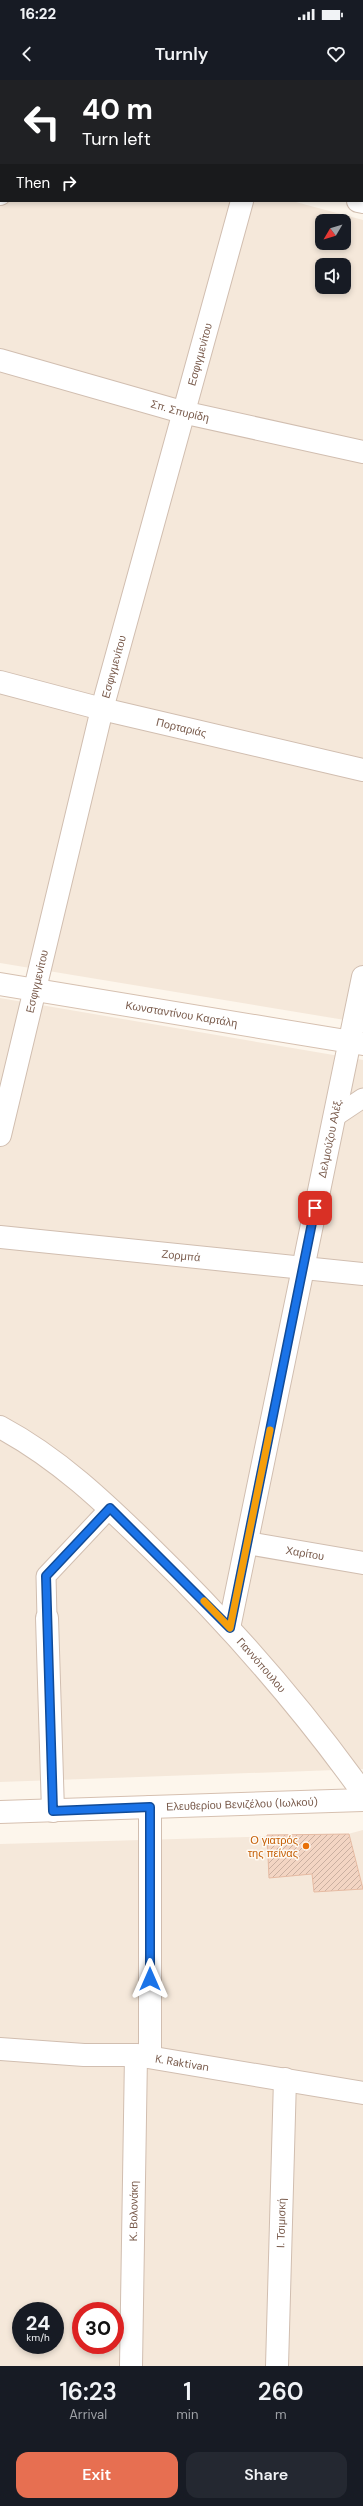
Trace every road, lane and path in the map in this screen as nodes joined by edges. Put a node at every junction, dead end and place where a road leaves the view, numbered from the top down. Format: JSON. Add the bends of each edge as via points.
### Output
{"nodes":[{"id":1,"x":242,"y":202,"type":"edge"},
{"id":2,"x":0,"y":360,"type":"edge"},
{"id":3,"x":182,"y":412,"type":"junction"},
{"id":4,"x":363,"y":452,"type":"edge"},
{"id":5,"x":0,"y":682,"type":"edge"},
{"id":6,"x":102,"y":709,"type":"junction"},
{"id":7,"x":363,"y":770,"type":"edge"},
{"id":8,"x":363,"y":977,"type":"edge"},
{"id":9,"x":0,"y":984,"type":"edge"},
{"id":10,"x":34,"y":990,"type":"junction"},
{"id":11,"x":356,"y":1043,"type":"edge"},
{"id":12,"x":363,"y":1098,"type":"edge"},
{"id":13,"x":334,"y":1118,"type":"junction"},
{"id":14,"x":0,"y":1135,"type":"edge"},
{"id":15,"x":0,"y":1237,"type":"edge"},
{"id":16,"x":302,"y":1269,"type":"junction"},
{"id":17,"x":363,"y":1274,"type":"edge"},
{"id":18,"x":0,"y":1427,"type":"edge"},
{"id":19,"x":110,"y":1508,"type":"junction"},
{"id":20,"x":247,"y":1543,"type":"junction"},
{"id":21,"x":363,"y":1563,"type":"edge"},
{"id":22,"x":47,"y":1618,"type":"joint"},
{"id":23,"x":230,"y":1628,"type":"junction"},
{"id":24,"x":363,"y":1793,"type":"edge"},
{"id":25,"x":363,"y":1800,"type":"edge"},
{"id":26,"x":150,"y":1807,"type":"junction"},
{"id":27,"x":53,"y":1811,"type":"junction"},
{"id":28,"x":0,"y":1812,"type":"edge"},
{"id":29,"x":0,"y":2048,"type":"edge"},
{"id":30,"x":143,"y":2056,"type":"junction"},
{"id":31,"x":286,"y":2079,"type":"junction"},
{"id":32,"x":363,"y":2093,"type":"edge"},
{"id":33,"x":131,"y":2366,"type":"edge"},
{"id":34,"x":277,"y":2366,"type":"edge"}],
"edges":[{"from":1,"to":3,"type":"street","name":"Εσφιγμενίτου"},
{"from":2,"to":3,"type":"street","name":"Σπ. Σπυρίδη"},
{"from":3,"to":4,"type":"street","name":"Σπ. Σπυρίδη"},
{"from":3,"to":6,"type":"street","name":"Εσφιγμενίτου"},
{"from":5,"to":6,"type":"street","name":"Πορταριάς"},
{"from":6,"to":7,"type":"street","name":"Πορταριάς"},
{"from":6,"to":10,"type":"street","name":"Εσφιγμενίτου"},
{"from":8,"to":11,"type":"street","name":"Δελμούζου Αλέξ."},
{"from":9,"to":10,"type":"street","name":"Κωνσταντίνου Καρτάλη"},
{"from":10,"to":11,"type":"street","name":"Κωνσταντίνου Καρτάλη"},
{"from":10,"to":14,"type":"street","name":"Εσφιγμενίτου"},
{"from":11,"to":13,"type":"street","name":"Δελμούζου Αλέξ."},
{"from":12,"to":13,"type":"lane"},
{"from":13,"to":16,"type":"street","name":"Δελμούζου Αλέξ."},
{"from":15,"to":16,"type":"street","name":"Ζορμπά"},
{"from":16,"to":17,"type":"street","name":"Ζορμπά"},
{"from":16,"to":20,"type":"street","name":"Δελμούζου Αλέξ."},
{"from":18,"to":19,"type":"street","name":"Γιαννόπουλου","via":[[41,1451]]},
{"from":19,"to":22,"type":"lane","via":[[46,1576]]},
{"from":19,"to":23,"type":"street","name":"Γιαννόπουλου"},
{"from":20,"to":21,"type":"street","name":"Χαρίτου"},
{"from":20,"to":23,"type":"street","name":"Δελμούζου Αλέξ."},
{"from":22,"to":27,"type":"street"},
{"from":23,"to":24,"type":"street","name":"Γιαννόπουλου"},
{"from":25,"to":26,"type":"street","name":"Ελευθερίου Βενιζέλου (Ιωλκού)"},
{"from":26,"to":27,"type":"street","name":"Ελευθερίου Βενιζέλου (Ιωλκού)"},
{"from":26,"to":30,"type":"street","name":"Κ. Βολονάκη"},
{"from":27,"to":28,"type":"street","name":"Ελευθερίου Βενιζέλου (Ιωλκού)"},
{"from":29,"to":30,"type":"street","name":"K. Raktivan"},
{"from":30,"to":31,"type":"street","name":"K. Raktivan"},
{"from":30,"to":33,"type":"street","name":"Κ. Βολονάκη"},
{"from":31,"to":32,"type":"street","name":"K. Raktivan"},
{"from":31,"to":34,"type":"street","name":"Ι. Τσιμισκή"}]}
